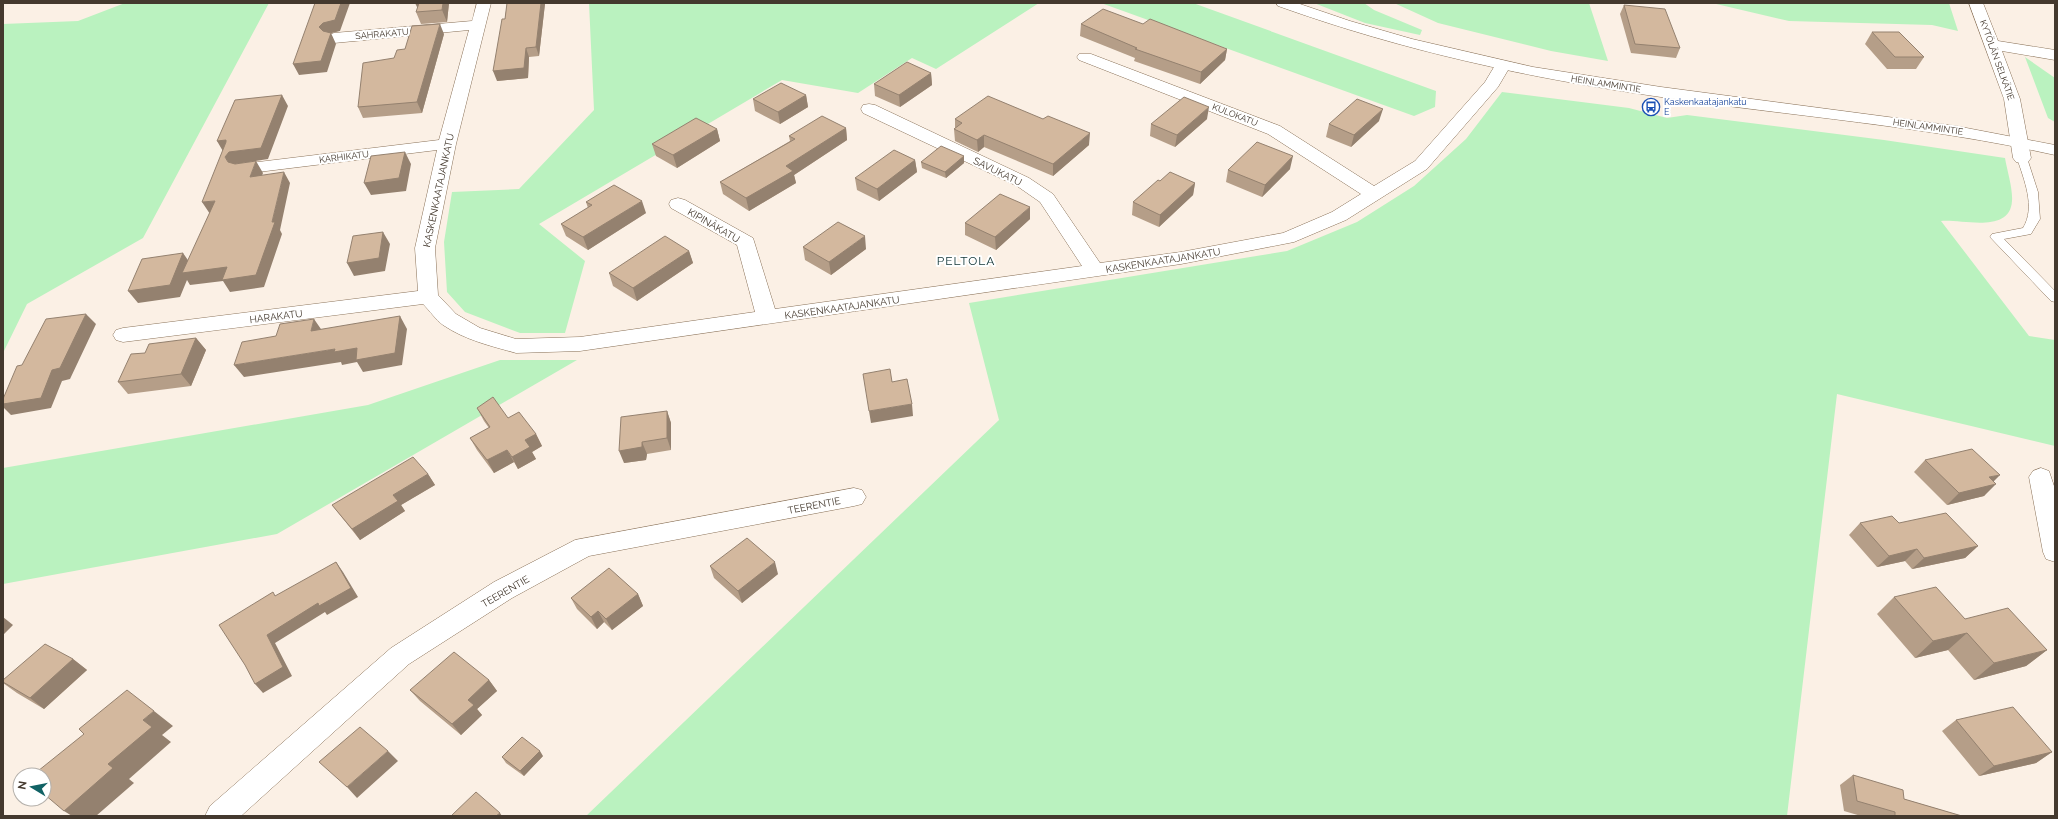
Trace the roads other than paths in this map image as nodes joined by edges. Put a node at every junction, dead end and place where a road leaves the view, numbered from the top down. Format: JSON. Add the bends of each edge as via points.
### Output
{"nodes":[{"id":1,"x":484,"y":3,"type":"edge"},
{"id":2,"x":1284,"y":3,"type":"edge"},
{"id":3,"x":1976,"y":3,"type":"edge"},
{"id":4,"x":478,"y":25,"type":"junction"},
{"id":5,"x":334,"y":38,"type":"dead end"},
{"id":6,"x":1992,"y":45,"type":"junction"},
{"id":7,"x":2055,"y":55,"type":"edge"},
{"id":8,"x":1085,"y":57,"type":"dead end"},
{"id":9,"x":1503,"y":65,"type":"junction"},
{"id":10,"x":869,"y":109,"type":"dead end"},
{"id":11,"x":447,"y":144,"type":"junction"},
{"id":12,"x":2021,"y":150,"type":"junction"},
{"id":13,"x":2055,"y":150,"type":"edge"},
{"id":14,"x":242,"y":169,"type":"edge"},
{"id":15,"x":1375,"y":195,"type":"junction"},
{"id":16,"x":678,"y":204,"type":"dead end"},
{"id":17,"x":1095,"y":270,"type":"junction"},
{"id":18,"x":428,"y":297,"type":"junction"},
{"id":19,"x":2055,"y":298,"type":"edge"},
{"id":20,"x":767,"y":317,"type":"junction"},
{"id":21,"x":123,"y":335,"type":"dead end"},
{"id":22,"x":2040,"y":478,"type":"dead end"},
{"id":23,"x":854,"y":497,"type":"dead end"},
{"id":24,"x":2055,"y":552,"type":"edge"},
{"id":25,"x":220,"y":816,"type":"edge"}],
"edges":[{"from":1,"to":4,"type":"street","name":"KASKENKAATAJANKATU"},
{"from":2,"to":9,"type":"street","name":"HEINLAMMINTIE","via":[[1371,33]]},
{"from":3,"to":6,"type":"street","name":"KYTÖLÄN SELKÄTIE"},
{"from":4,"to":5,"type":"street","name":"SAHRAKATU"},
{"from":4,"to":11,"type":"street","name":"KASKENKAATAJANKATU"},
{"from":6,"to":7,"type":"street"},
{"from":6,"to":12,"type":"street","name":"KYTÖLÄN SELKÄTIE","via":[[2012,99]]},
{"from":8,"to":15,"type":"street","name":"KULOKATU","via":[[1274,130]]},
{"from":9,"to":12,"type":"street","name":"HEINLAMMINTIE","via":[[1659,93],[1936,128]]},
{"from":9,"to":15,"type":"street","name":"KASKENKAATAJANKATU","via":[[1492,84],[1421,165]]},
{"from":10,"to":17,"type":"street","name":"SAVUKATU","via":[[1023,182],[1047,198]]},
{"from":11,"to":14,"type":"street","name":"KARHIKATU"},
{"from":11,"to":18,"type":"street","name":"KASKENKAATAJANKATU","via":[[425,248]]},
{"from":12,"to":13,"type":"street","name":"HEINLAMMINTIE"},
{"from":12,"to":19,"type":"lane","via":[[2033,192],[2034,219],[2027,231],[1996,237]]},
{"from":15,"to":17,"type":"street","name":"KASKENKAATAJANKATU","via":[[1339,216],[1287,238],[1181,258]]},
{"from":16,"to":20,"type":"street","name":"KIPINÄKATU","via":[[746,242]]},
{"from":17,"to":20,"type":"street","name":"KASKENKAATAJANKATU"},
{"from":18,"to":20,"type":"street","name":"KASKENKAATAJANKATU","via":[[448,319],[472,333],[516,346],[580,344]]},
{"from":18,"to":21,"type":"street","name":"HARAKATU"},
{"from":22,"to":24,"type":"street"},
{"from":23,"to":25,"type":"street","name":"TEERENTIE","via":[[584,547],[503,590],[400,656]]}]}
